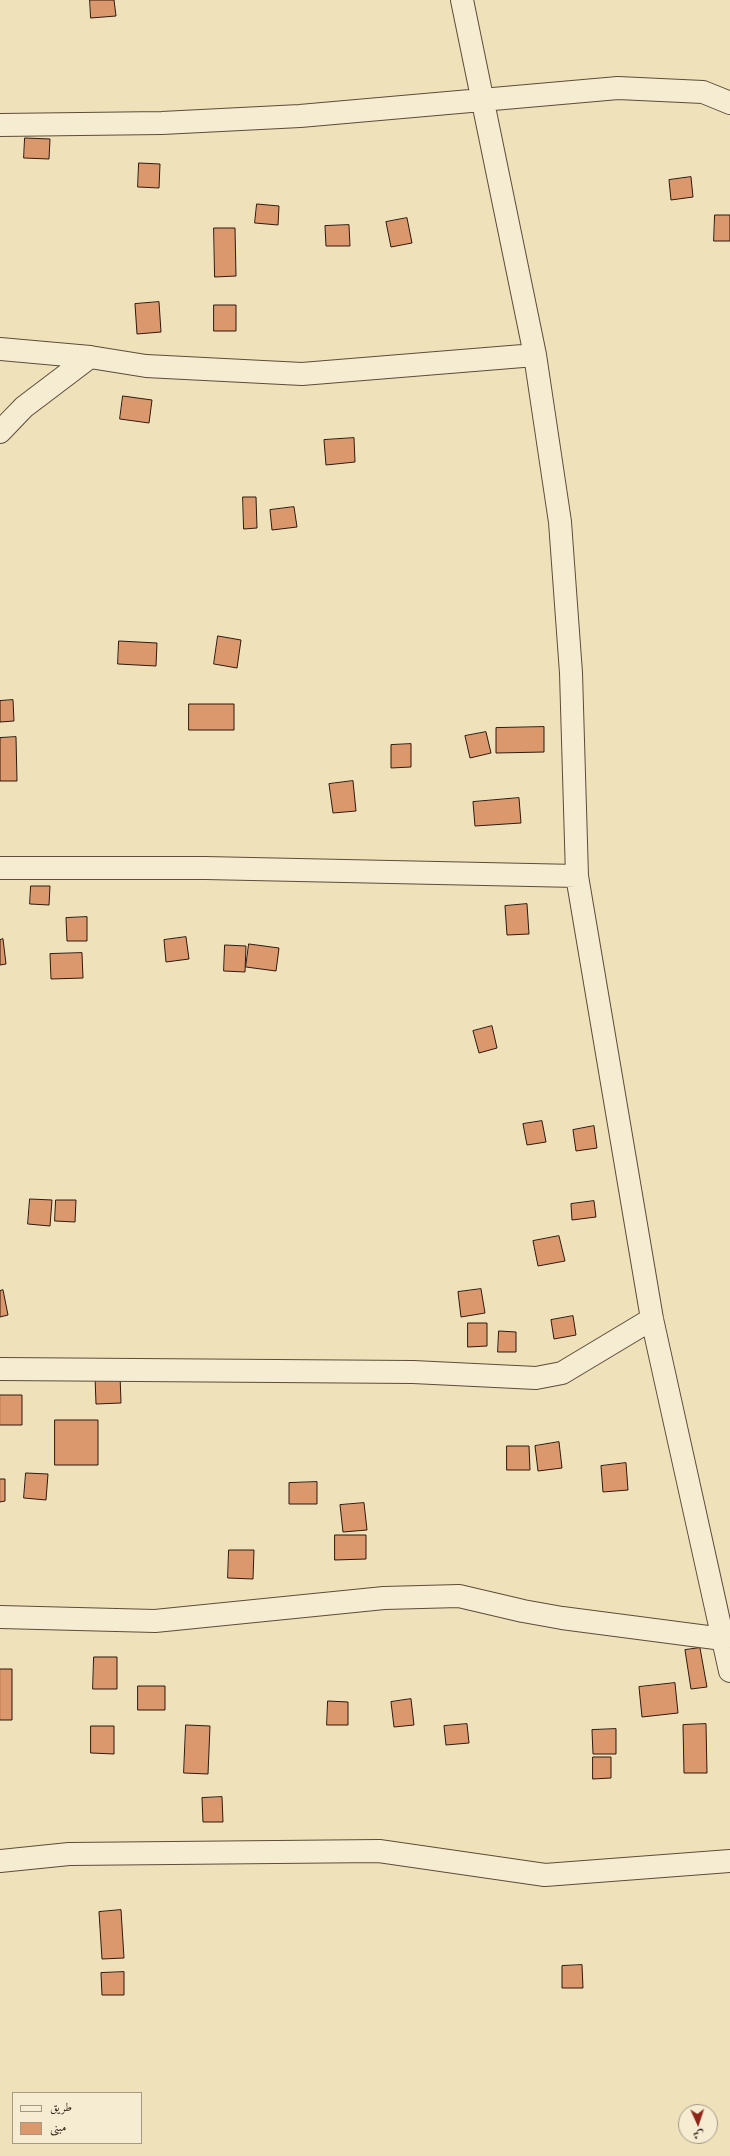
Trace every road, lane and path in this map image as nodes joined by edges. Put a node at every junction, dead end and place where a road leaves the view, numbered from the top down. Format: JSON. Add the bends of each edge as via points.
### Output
{"nodes":[{"id":1,"x":462,"y":0,"type":"edge"},
{"id":2,"x":482,"y":100,"type":"junction"},
{"id":3,"x":730,"y":103,"type":"edge"},
{"id":4,"x":0,"y":125,"type":"edge"},
{"id":5,"x":0,"y":349,"type":"edge"},
{"id":6,"x":535,"y":355,"type":"junction"},
{"id":7,"x":90,"y":357,"type":"junction"},
{"id":8,"x":0,"y":432,"type":"edge"},
{"id":9,"x":0,"y":868,"type":"edge"},
{"id":10,"x":577,"y":876,"type":"junction"},
{"id":11,"x":652,"y":1319,"type":"junction"},
{"id":12,"x":0,"y":1369,"type":"edge"},
{"id":13,"x":0,"y":1617,"type":"edge"},
{"id":14,"x":723,"y":1639,"type":"junction"},
{"id":15,"x":730,"y":1671,"type":"edge"},
{"id":16,"x":0,"y":1861,"type":"edge"},
{"id":17,"x":730,"y":1861,"type":"edge"}],
"edges":[{"from":1,"to":2,"type":"street"},
{"from":2,"to":3,"type":"street","via":[[618,88],[703,92]]},
{"from":2,"to":4,"type":"street","via":[[300,116],[162,123]]},
{"from":2,"to":6,"type":"street"},
{"from":5,"to":7,"type":"street"},
{"from":6,"to":7,"type":"street","via":[[302,374],[146,366]]},
{"from":6,"to":10,"type":"street","via":[[560,522],[571,674]]},
{"from":7,"to":8,"type":"street","via":[[24,407]]},
{"from":9,"to":10,"type":"street","via":[[206,868]]},
{"from":10,"to":11,"type":"street"},
{"from":11,"to":12,"type":"street","via":[[562,1373],[536,1378],[413,1372]]},
{"from":11,"to":14,"type":"street"},
{"from":13,"to":14,"type":"street","via":[[156,1621],[384,1598],[459,1596],[562,1618]]},
{"from":14,"to":15,"type":"street"},
{"from":16,"to":17,"type":"street","via":[[69,1854],[379,1851],[545,1875]]}]}
